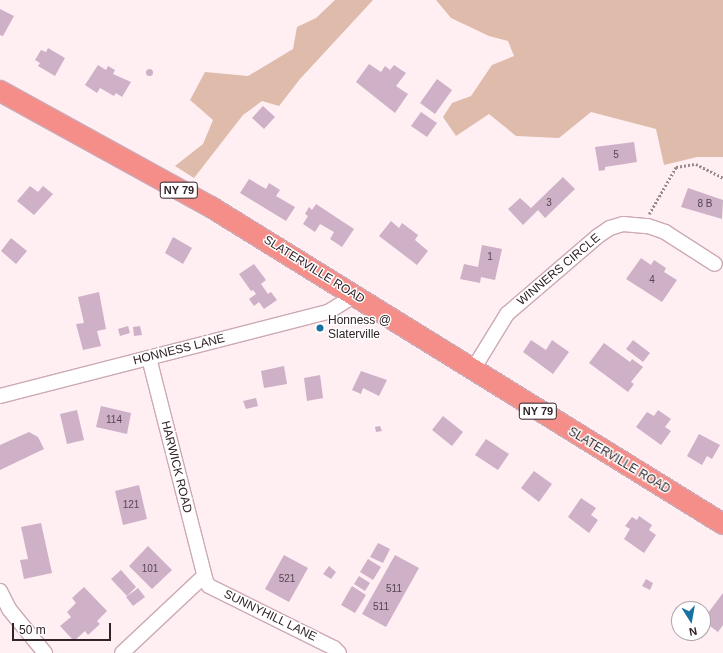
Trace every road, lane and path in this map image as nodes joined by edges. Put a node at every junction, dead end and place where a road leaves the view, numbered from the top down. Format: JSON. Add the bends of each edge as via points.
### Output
{"nodes":[{"id":1,"x":0,"y":90,"type":"edge"},
{"id":2,"x":723,"y":178,"type":"edge"},
{"id":3,"x":644,"y":225,"type":"junction"},
{"id":4,"x":715,"y":264,"type":"dead end"},
{"id":5,"x":354,"y":296,"type":"junction"},
{"id":6,"x":149,"y":358,"type":"junction"},
{"id":7,"x":472,"y":371,"type":"junction"},
{"id":8,"x":0,"y":396,"type":"edge"},
{"id":9,"x":723,"y":524,"type":"edge"},
{"id":10,"x":203,"y":577,"type":"junction"},
{"id":11,"x":0,"y":591,"type":"edge"},
{"id":12,"x":45,"y":653,"type":"edge"},
{"id":13,"x":122,"y":653,"type":"edge"},
{"id":14,"x":339,"y":653,"type":"edge"}],
"edges":[{"from":1,"to":5,"type":"highway","name":"SLATERVILLE ROAD","number":"NY 79","via":[[211,207]]},
{"from":2,"to":3,"type":"path","via":[[696,164],[676,167]]},
{"from":3,"to":4,"type":"street","name":"WINNERS CIRCLE","via":[[665,232]]},
{"from":3,"to":7,"type":"street","name":"WINNERS CIRCLE","via":[[623,224],[598,236],[507,314]]},
{"from":5,"to":6,"type":"street","name":"HONNESS LANE","via":[[328,312]]},
{"from":5,"to":7,"type":"highway","name":"SLATERVILLE ROAD","number":"NY 79"},
{"from":6,"to":8,"type":"street","name":"HONNESS LANE"},
{"from":6,"to":10,"type":"street","name":"HARWICK ROAD"},
{"from":7,"to":9,"type":"highway","name":"SLATERVILLE ROAD","number":"NY 79"},
{"from":10,"to":13,"type":"street"},
{"from":10,"to":14,"type":"street","name":"SUNNYHILL LANE","via":[[209,586],[334,648]]},
{"from":11,"to":12,"type":"street","via":[[9,609]]}]}
